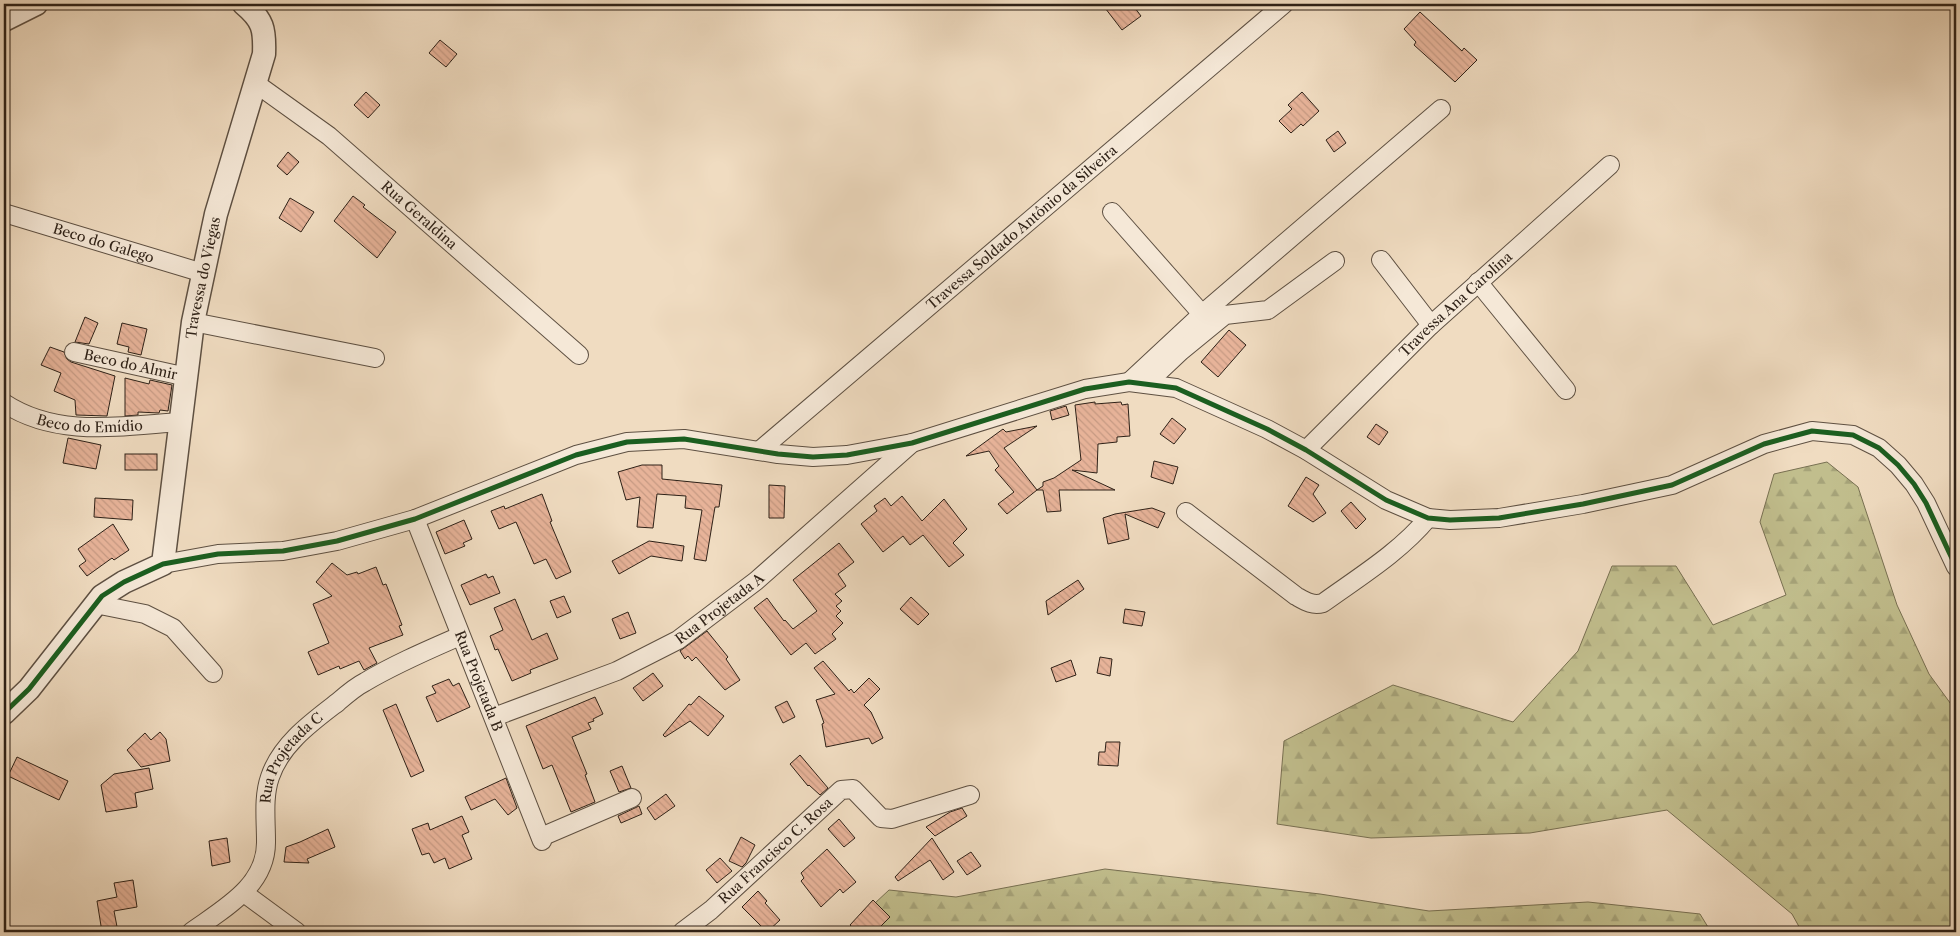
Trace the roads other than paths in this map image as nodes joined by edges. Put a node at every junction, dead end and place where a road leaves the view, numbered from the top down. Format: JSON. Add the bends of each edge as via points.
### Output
{"nodes":[{"id":1,"x":36,"y":4,"type":"edge"},
{"id":2,"x":244,"y":4,"type":"edge"},
{"id":3,"x":1284,"y":4,"type":"edge"},
{"id":4,"x":4,"y":20,"type":"edge"},
{"id":5,"x":255,"y":83,"type":"junction"},
{"id":6,"x":1441,"y":109,"type":"dead end"},
{"id":7,"x":1610,"y":165,"type":"dead end"},
{"id":8,"x":1112,"y":212,"type":"dead end"},
{"id":9,"x":4,"y":213,"type":"edge"},
{"id":10,"x":1380,"y":260,"type":"dead end"},
{"id":11,"x":1336,"y":261,"type":"dead end"},
{"id":12,"x":203,"y":273,"type":"junction"},
{"id":13,"x":1478,"y":282,"type":"junction"},
{"id":14,"x":1202,"y":314,"type":"junction"},
{"id":15,"x":193,"y":322,"type":"junction"},
{"id":16,"x":1431,"y":325,"type":"junction"},
{"id":17,"x":74,"y":352,"type":"dead end"},
{"id":18,"x":579,"y":355,"type":"dead end"},
{"id":19,"x":375,"y":358,"type":"dead end"},
{"id":20,"x":187,"y":377,"type":"junction"},
{"id":21,"x":1137,"y":383,"type":"junction"},
{"id":22,"x":1566,"y":390,"type":"dead end"},
{"id":23,"x":4,"y":403,"type":"edge"},
{"id":24,"x":181,"y":422,"type":"junction"},
{"id":25,"x":912,"y":443,"type":"junction"},
{"id":26,"x":1306,"y":450,"type":"junction"},
{"id":27,"x":759,"y":451,"type":"junction"},
{"id":28,"x":1186,"y":512,"type":"dead end"},
{"id":29,"x":1428,"y":518,"type":"junction"},
{"id":30,"x":415,"y":519,"type":"junction"},
{"id":31,"x":163,"y":564,"type":"junction"},
{"id":32,"x":1956,"y":567,"type":"edge"},
{"id":33,"x":95,"y":604,"type":"junction"},
{"id":34,"x":460,"y":636,"type":"junction"},
{"id":35,"x":214,"y":673,"type":"dead end"},
{"id":36,"x":4,"y":713,"type":"edge"},
{"id":37,"x":494,"y":717,"type":"junction"},
{"id":38,"x":970,"y":795,"type":"dead end"},
{"id":39,"x":632,"y":798,"type":"dead end"},
{"id":40,"x":244,"y":893,"type":"junction"},
{"id":41,"x":191,"y":932,"type":"edge"},
{"id":42,"x":297,"y":932,"type":"edge"},
{"id":43,"x":682,"y":932,"type":"edge"}],
"edges":[{"from":1,"to":4,"type":"street"},
{"from":2,"to":5,"type":"street","name":"Travessa do Viegas","via":[[261,21],[265,35],[264,54]]},
{"from":3,"to":27,"type":"street","name":"Travessa Soldado Antônio da Silveira"},
{"from":5,"to":12,"type":"street","name":"Travessa do Viegas","via":[[216,214]]},
{"from":5,"to":18,"type":"street","name":"Rua Geraldina","via":[[329,136]]},
{"from":6,"to":14,"type":"street"},
{"from":7,"to":13,"type":"street","name":"Travessa Ana Carolina"},
{"from":8,"to":14,"type":"street"},
{"from":9,"to":12,"type":"street","name":"Beco do Galego"},
{"from":10,"to":16,"type":"street"},
{"from":11,"to":21,"type":"street","via":[[1268,310],[1225,315]]},
{"from":12,"to":15,"type":"street","name":"Travessa do Viegas"},
{"from":13,"to":16,"type":"street","name":"Travessa Ana Carolina"},
{"from":13,"to":22,"type":"street"},
{"from":14,"to":21,"type":"street"},
{"from":15,"to":19,"type":"street"},
{"from":15,"to":20,"type":"street","name":"Travessa do Viegas"},
{"from":16,"to":26,"type":"street","name":"Travessa Ana Carolina"},
{"from":17,"to":20,"type":"street","name":"Beco do Almir"},
{"from":20,"to":24,"type":"street","name":"Travessa do Viegas"},
{"from":21,"to":25,"type":"street","via":[[1085,389]]},
{"from":21,"to":26,"type":"street","via":[[1176,388],[1268,429]]},
{"from":23,"to":24,"type":"street","name":"Beco do Emídio","via":[[55,424],[88,428]]},
{"from":24,"to":31,"type":"street","name":"Travessa do Viegas"},
{"from":25,"to":27,"type":"street","via":[[847,455],[813,457]]},
{"from":25,"to":37,"type":"street","name":"Rua Projetada A","via":[[756,582],[678,640],[618,671]]},
{"from":26,"to":29,"type":"street","via":[[1386,500]]},
{"from":27,"to":30,"type":"street","via":[[684,439],[627,442],[576,456]]},
{"from":28,"to":29,"type":"street","via":[[1296,596],[1317,604],[1323,603],[1392,552]]},
{"from":29,"to":32,"type":"street","via":[[1499,518],[1672,485],[1764,444],[1812,431],[1853,435],[1879,448],[1898,465],[1926,502]]},
{"from":30,"to":31,"type":"street","via":[[337,541],[283,551],[218,554]]},
{"from":30,"to":34,"type":"street","name":"Rua Projetada B"},
{"from":31,"to":33,"type":"street","via":[[124,582]]},
{"from":33,"to":35,"type":"street","via":[[145,614],[173,628]]},
{"from":33,"to":36,"type":"street","via":[[29,689]]},
{"from":34,"to":37,"type":"street","name":"Rua Projetada B"},
{"from":34,"to":40,"type":"street","name":"Rua Projetada C","via":[[363,683],[306,726],[283,752],[270,776],[265,799],[266,851],[263,864]]},
{"from":37,"to":39,"type":"street","name":"Rua Projetada B","via":[[542,839]]},
{"from":38,"to":43,"type":"street","name":"Rua Francisco C. Rosa","via":[[892,819],[881,818],[853,789],[841,790],[711,910]]},
{"from":40,"to":41,"type":"street","name":"Rua Projetada C"},
{"from":40,"to":42,"type":"street"}]}
